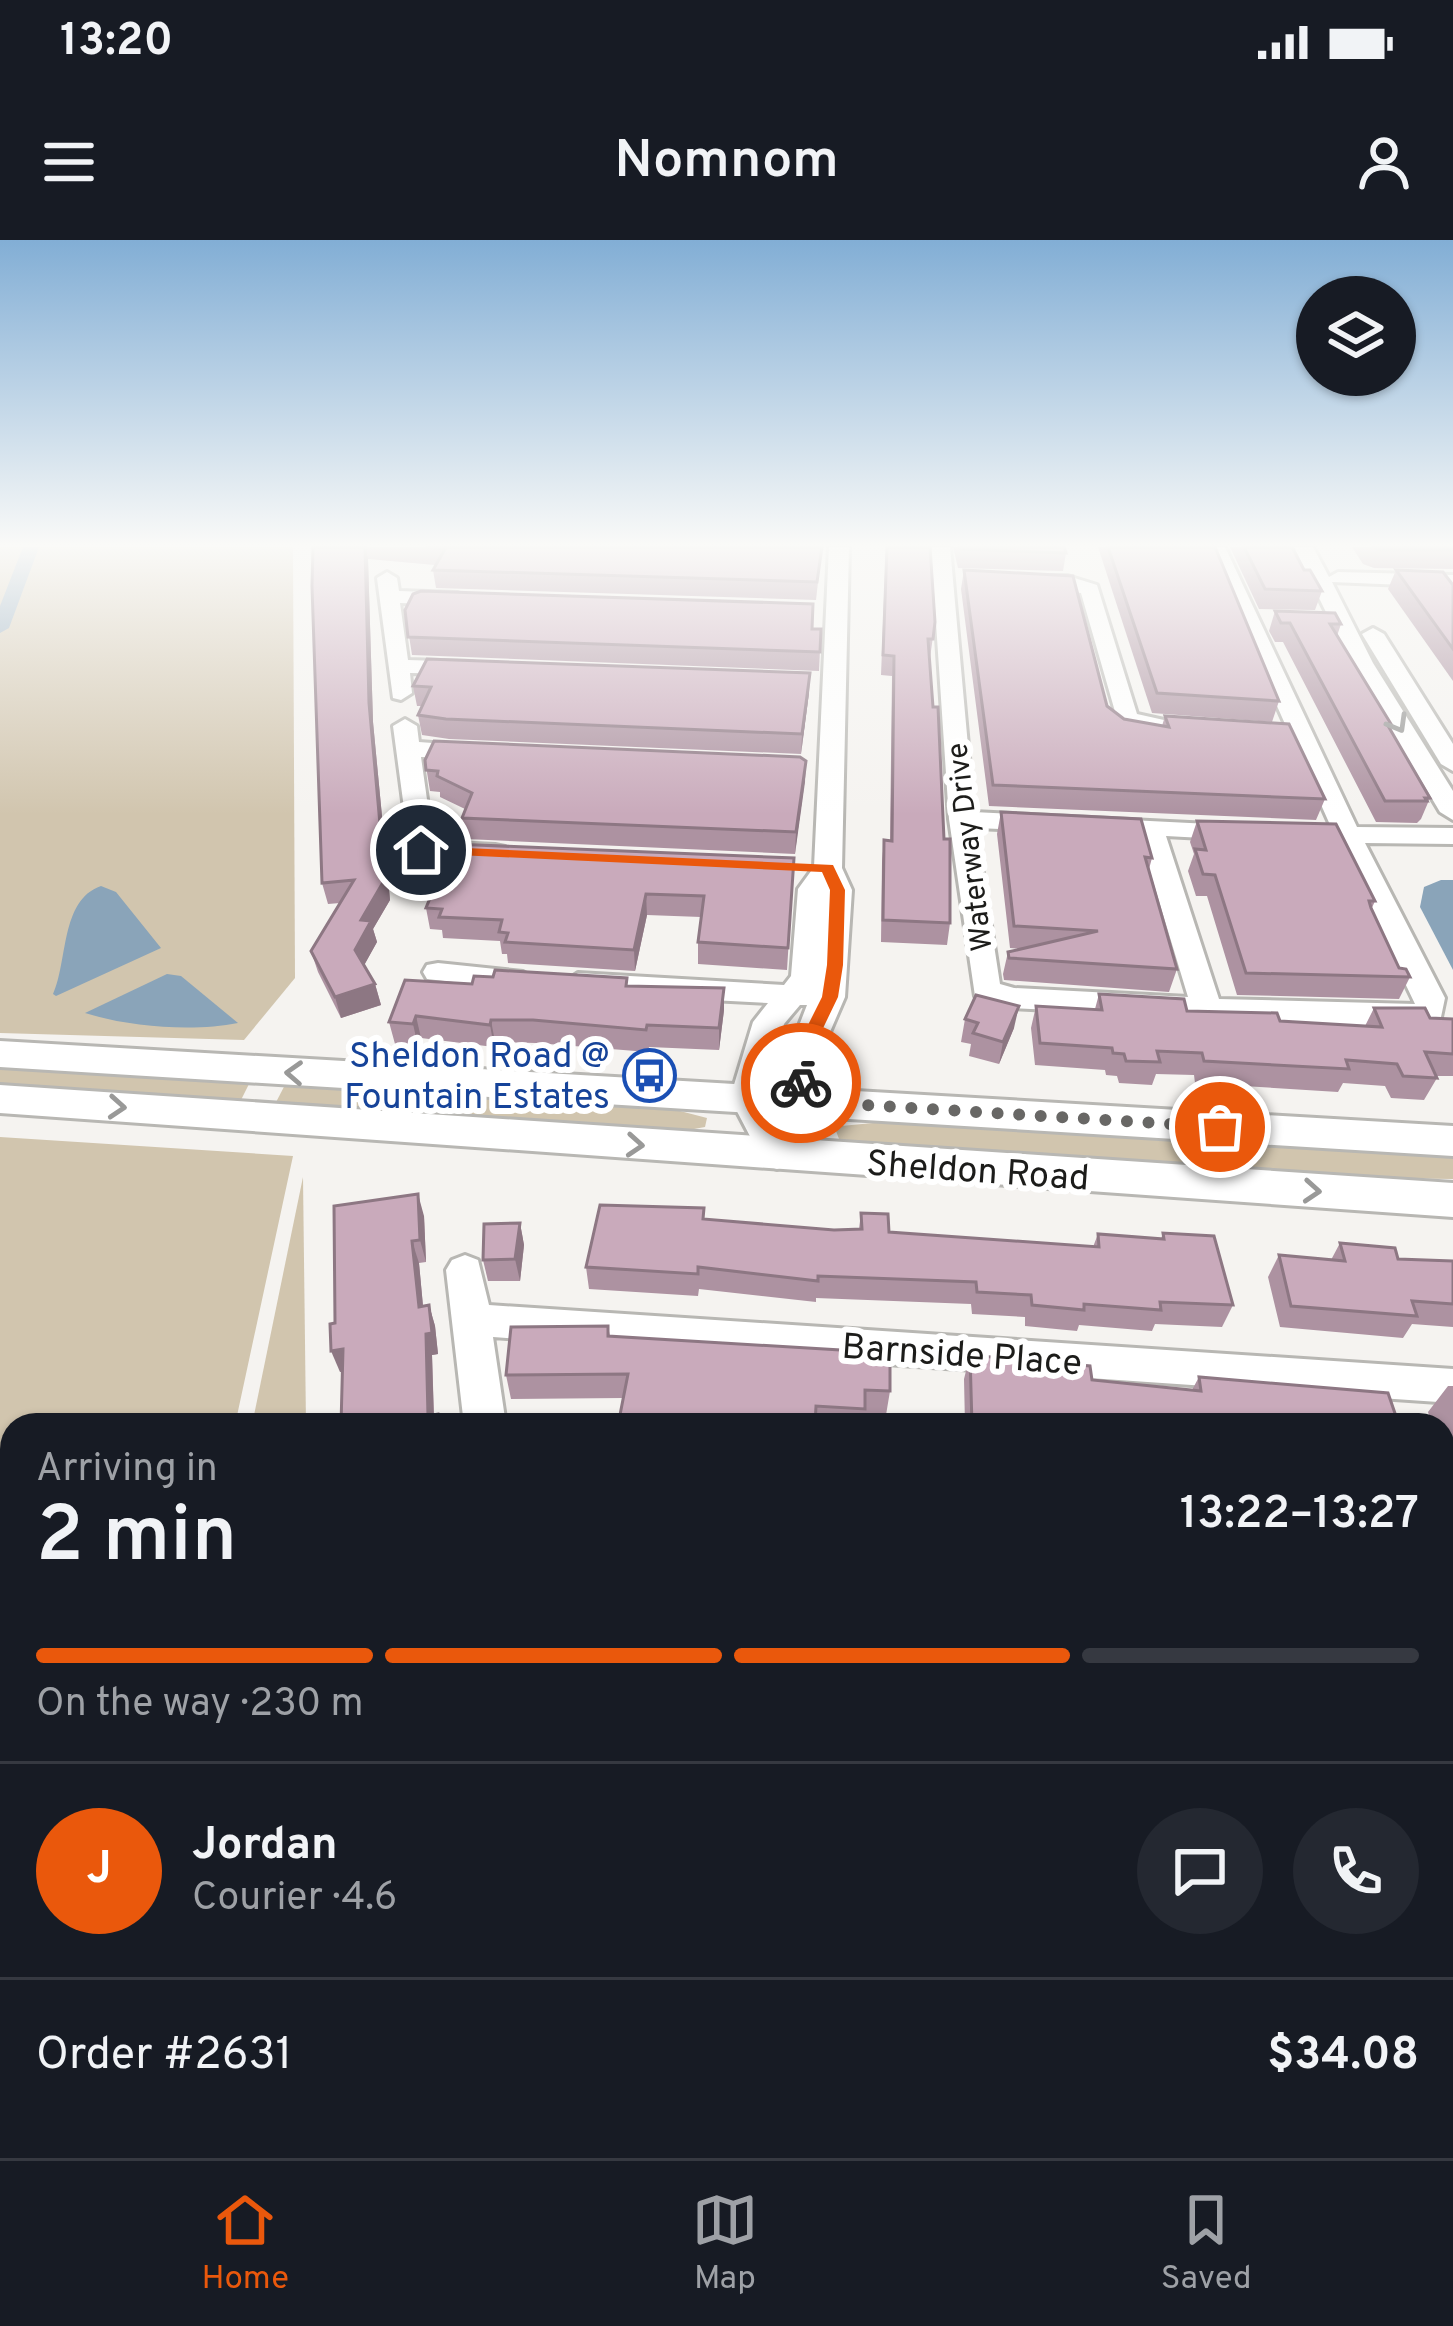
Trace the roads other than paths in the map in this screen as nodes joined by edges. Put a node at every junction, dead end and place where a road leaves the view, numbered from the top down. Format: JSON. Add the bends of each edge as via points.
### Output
{"nodes":[{"id":1,"x":394,"y":637,"type":"edge"},
{"id":2,"x":824,"y":637,"type":"edge"},
{"id":3,"x":956,"y":637,"type":"edge"},
{"id":4,"x":1102,"y":637,"type":"edge"},
{"id":5,"x":1267,"y":637,"type":"edge"},
{"id":6,"x":1350,"y":637,"type":"edge"},
{"id":7,"x":1353,"y":637,"type":"edge"},
{"id":8,"x":398,"y":666,"type":"junction"},
{"id":9,"x":490,"y":669,"type":"edge"},
{"id":10,"x":401,"y":694,"type":"dead end"},
{"id":11,"x":1193,"y":730,"type":"edge"},
{"id":12,"x":502,"y":753,"type":"edge"},
{"id":13,"x":1453,"y":764,"type":"edge"},
{"id":14,"x":1453,"y":812,"type":"edge"},
{"id":15,"x":962,"y":819,"type":"junction"},
{"id":16,"x":1150,"y":829,"type":"junction"},
{"id":17,"x":1260,"y":833,"type":"edge"},
{"id":18,"x":1304,"y":834,"type":"edge"},
{"id":19,"x":1348,"y":836,"type":"junction"},
{"id":20,"x":1453,"y":836,"type":"edge"},
{"id":21,"x":517,"y":854,"type":"edge"},
{"id":22,"x":816,"y":868,"type":"junction"},
{"id":23,"x":437,"y":972,"type":"dead end"},
{"id":24,"x":794,"y":994,"type":"junction"},
{"id":25,"x":830,"y":997,"type":"junction"},
{"id":26,"x":1208,"y":1008,"type":"junction"},
{"id":27,"x":758,"y":1050,"type":"junction"},
{"id":28,"x":0,"y":1054,"type":"edge"},
{"id":29,"x":803,"y":1055,"type":"junction"},
{"id":30,"x":747,"y":1098,"type":"junction"},
{"id":31,"x":0,"y":1099,"type":"edge"},
{"id":32,"x":800,"y":1101,"type":"junction"},
{"id":33,"x":1453,"y":1141,"type":"edge"},
{"id":34,"x":776,"y":1156,"type":"junction"},
{"id":35,"x":1453,"y":1200,"type":"edge"},
{"id":36,"x":465,"y":1270,"type":"dead end"},
{"id":37,"x":472,"y":1320,"type":"junction"},
{"id":38,"x":1453,"y":1386,"type":"edge"},
{"id":39,"x":484,"y":1413,"type":"edge"}],
"edges":[{"from":1,"to":8,"type":"street"},
{"from":2,"to":22,"type":"street"},
{"from":3,"to":15,"type":"street","name":"Waterway Drive"},
{"from":4,"to":11,"type":"street","via":[[1126,717],[1149,728]]},
{"from":5,"to":19,"type":"street","name":"Waterway Drive","via":[[1293,735]]},
{"from":6,"to":14,"type":"street","one_way":true},
{"from":7,"to":13,"type":"street"},
{"from":8,"to":9,"type":"street"},
{"from":8,"to":10,"type":"street"},
{"from":12,"to":21,"type":"street","via":[[407,736],[422,864]]},
{"from":15,"to":16,"type":"street"},
{"from":15,"to":26,"type":"street","name":"Waterway Drive","via":[[986,988],[1010,998]]},
{"from":16,"to":17,"type":"street"},
{"from":16,"to":26,"type":"street"},
{"from":18,"to":19,"type":"street"},
{"from":19,"to":20,"type":"street"},
{"from":19,"to":26,"type":"street","name":"Waterway Drive","via":[[1430,1010],[1408,1018]]},
{"from":22,"to":24,"type":"street","via":[[806,978]]},
{"from":22,"to":25,"type":"street","via":[[838,890]]},
{"from":23,"to":24,"type":"street"},
{"from":24,"to":25,"type":"street"},
{"from":24,"to":27,"type":"street"},
{"from":25,"to":29,"type":"street"},
{"from":27,"to":29,"type":"street"},
{"from":27,"to":30,"type":"street"},
{"from":30,"to":28,"type":"main road","name":"Sheldon Road","one_way":true},
{"from":29,"to":32,"type":"street"},
{"from":30,"to":32,"type":"main road","name":"Sheldon Road"},
{"from":30,"to":34,"type":"street"},
{"from":31,"to":34,"type":"main road","name":"Sheldon Road","one_way":true},
{"from":32,"to":33,"type":"main road","name":"Sheldon Road"},
{"from":32,"to":34,"type":"street"},
{"from":34,"to":35,"type":"main road","name":"Sheldon Road","one_way":true},
{"from":36,"to":37,"type":"street"},
{"from":37,"to":38,"type":"street","name":"Barnside Place"},
{"from":37,"to":39,"type":"street"}]}
